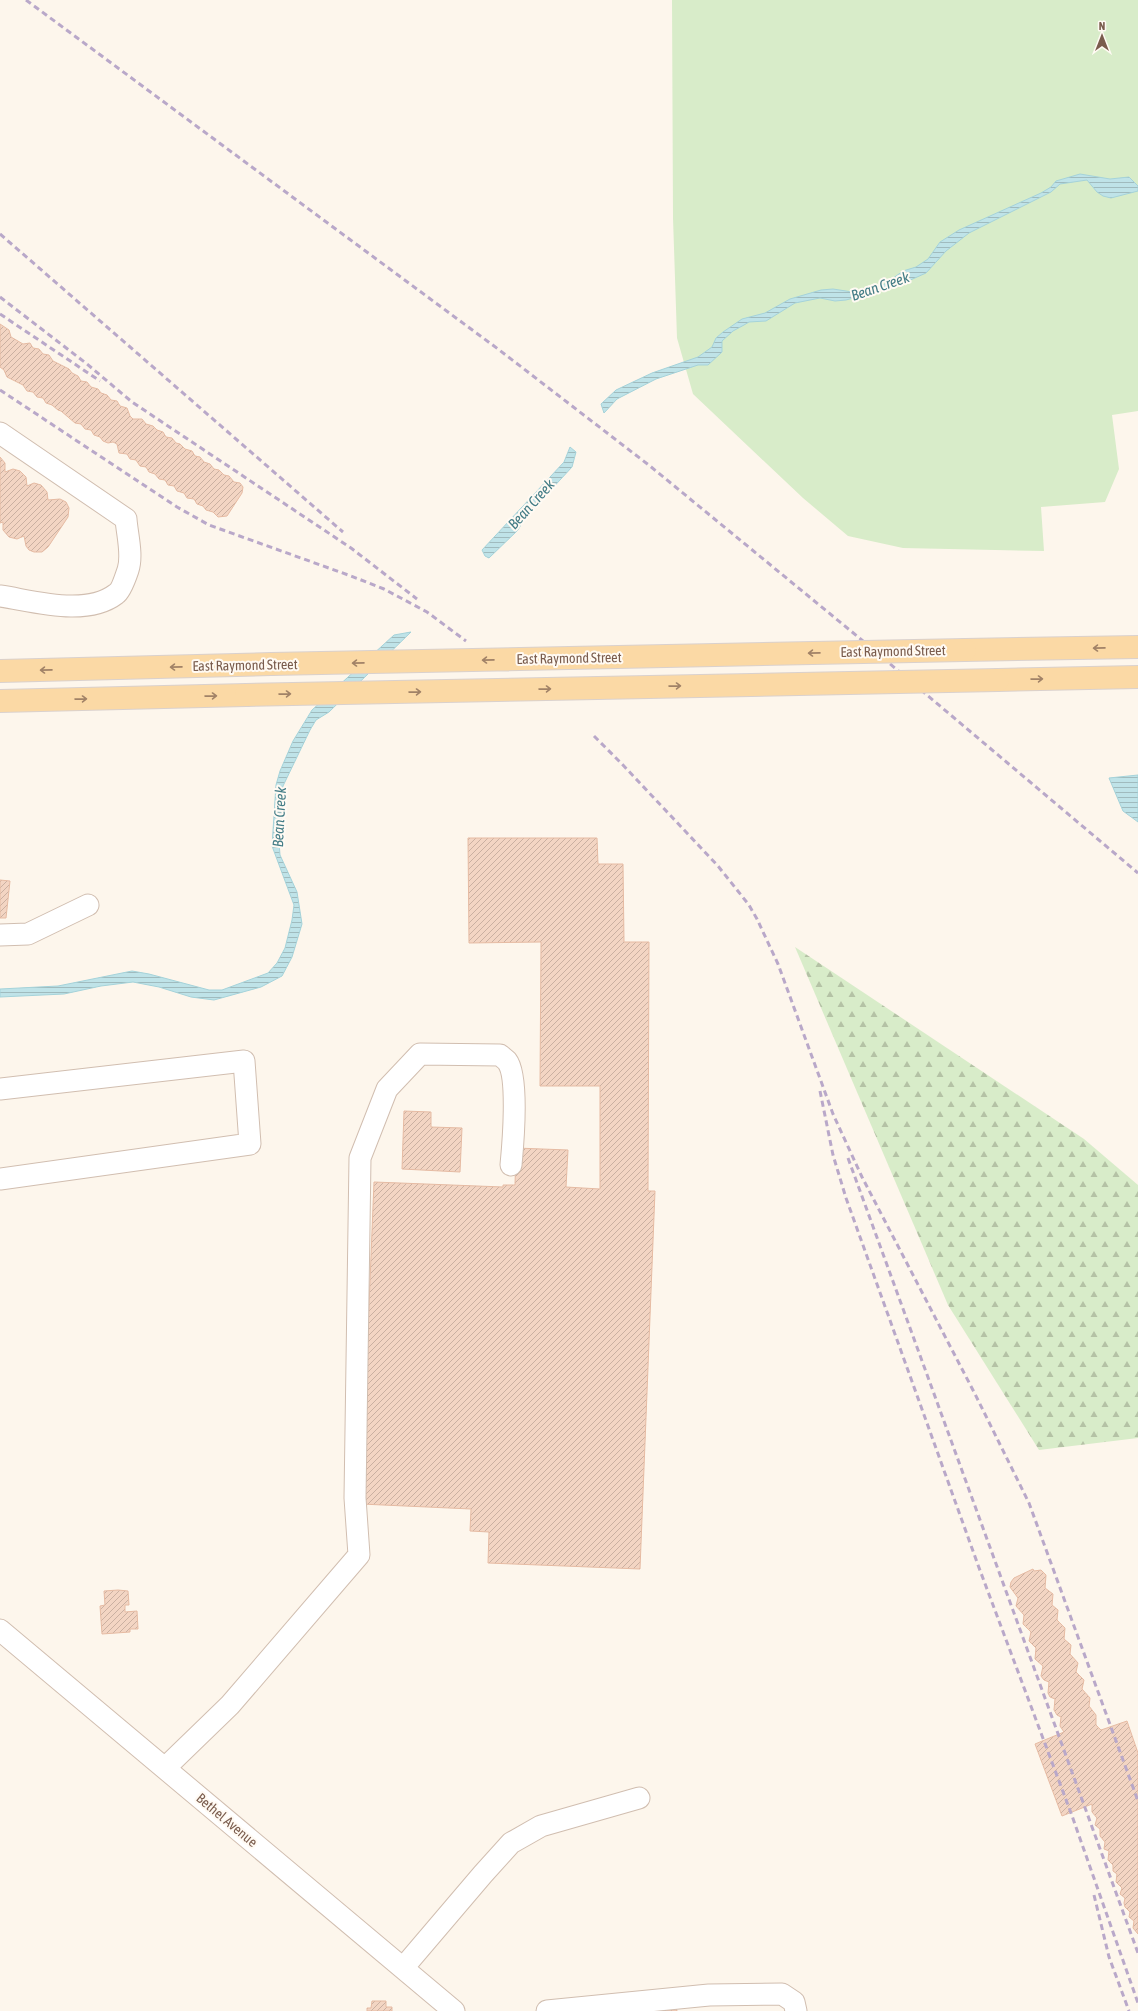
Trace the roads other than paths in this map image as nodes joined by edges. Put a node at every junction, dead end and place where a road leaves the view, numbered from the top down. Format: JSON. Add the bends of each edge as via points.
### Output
{"nodes":[{"id":1,"x":0,"y":433,"type":"edge"},
{"id":2,"x":0,"y":596,"type":"edge"},
{"id":3,"x":1138,"y":647,"type":"edge"},
{"id":4,"x":0,"y":671,"type":"edge"},
{"id":5,"x":1138,"y":677,"type":"edge"},
{"id":6,"x":0,"y":701,"type":"edge"},
{"id":7,"x":88,"y":905,"type":"dead end"},
{"id":8,"x":0,"y":935,"type":"edge"},
{"id":9,"x":0,"y":1089,"type":"edge"},
{"id":10,"x":511,"y":1165,"type":"dead end"},
{"id":11,"x":0,"y":1179,"type":"edge"},
{"id":12,"x":0,"y":1630,"type":"edge"},
{"id":13,"x":165,"y":1768,"type":"junction"},
{"id":14,"x":639,"y":1798,"type":"dead end"},
{"id":15,"x":403,"y":1968,"type":"junction"},
{"id":16,"x":454,"y":2011,"type":"edge"},
{"id":17,"x":547,"y":2011,"type":"edge"},
{"id":18,"x":796,"y":2011,"type":"edge"}],
"edges":[{"from":1,"to":2,"type":"street","via":[[126,518],[129,551],[128,569],[117,594],[100,602],[78,607]]},
{"from":3,"to":4,"type":"main road","name":"East Raymond Street","one_way":true,"bridge":true},
{"from":6,"to":5,"type":"main road","one_way":true,"bridge":true},
{"from":7,"to":8,"type":"street","via":[[28,934]]},
{"from":9,"to":11,"type":"street","via":[[244,1061],[250,1144]]},
{"from":10,"to":13,"type":"street","via":[[515,1108],[508,1062],[500,1055],[420,1054],[387,1089],[360,1158],[355,1498],[359,1555],[230,1705]]},
{"from":12,"to":13,"type":"street","name":"Bethel Avenue"},
{"from":13,"to":15,"type":"street","name":"Bethel Avenue"},
{"from":14,"to":15,"type":"street","via":[[541,1826],[511,1843]]},
{"from":15,"to":16,"type":"street","name":"Bethel Avenue"},
{"from":17,"to":18,"type":"street","via":[[709,1995],[782,1994],[794,2002]]}]}
